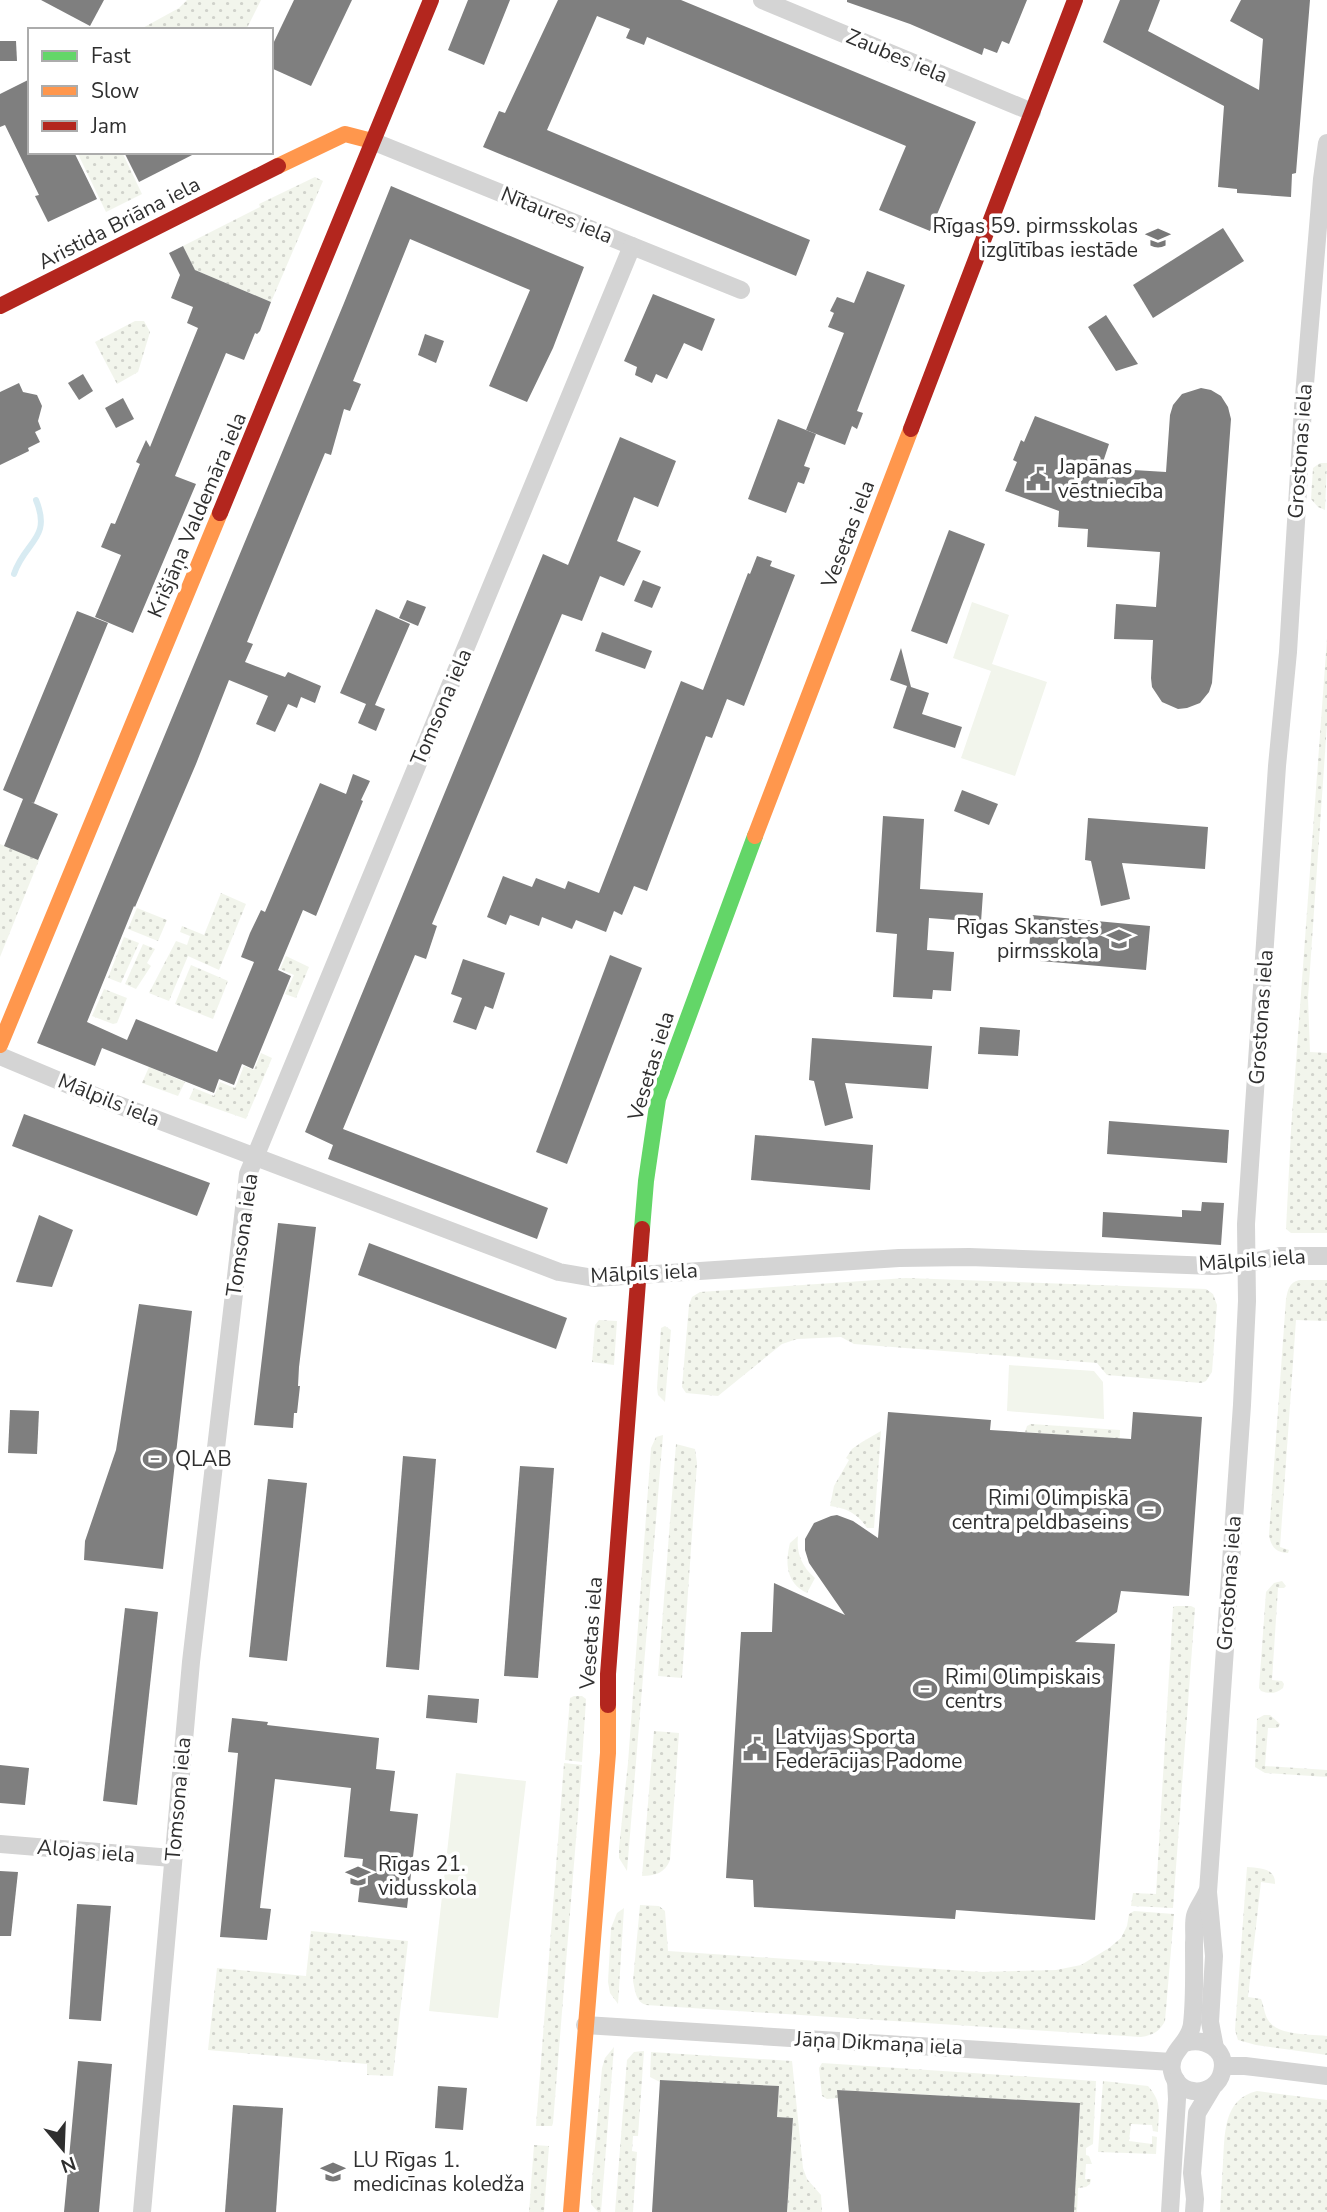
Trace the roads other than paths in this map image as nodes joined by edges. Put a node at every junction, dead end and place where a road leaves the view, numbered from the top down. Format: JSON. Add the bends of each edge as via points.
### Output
{"nodes":[{"id":1,"x":431,"y":0,"type":"edge"},
{"id":2,"x":762,"y":0,"type":"edge"},
{"id":3,"x":1075,"y":0,"type":"edge"},
{"id":4,"x":1032,"y":112,"type":"junction"},
{"id":5,"x":372,"y":141,"type":"junction"},
{"id":6,"x":1327,"y":143,"type":"edge"},
{"id":7,"x":632,"y":246,"type":"junction"},
{"id":8,"x":741,"y":290,"type":"dead end"},
{"id":9,"x":0,"y":306,"type":"edge"},
{"id":10,"x":0,"y":1045,"type":"edge"},
{"id":11,"x":0,"y":1056,"type":"edge"},
{"id":12,"x":255,"y":1156,"type":"junction"},
{"id":13,"x":1327,"y":1256,"type":"edge"},
{"id":14,"x":1248,"y":1263,"type":"junction"},
{"id":15,"x":639,"y":1274,"type":"junction"},
{"id":16,"x":0,"y":1844,"type":"edge"},
{"id":17,"x":172,"y":1858,"type":"junction"},
{"id":18,"x":1208,"y":1892,"type":"junction"},
{"id":19,"x":585,"y":2025,"type":"junction"},
{"id":20,"x":1185,"y":2043,"type":"junction"},
{"id":21,"x":1216,"y":2048,"type":"junction"},
{"id":22,"x":1172,"y":2062,"type":"junction"},
{"id":23,"x":1223,"y":2066,"type":"junction"},
{"id":24,"x":1327,"y":2076,"type":"edge"},
{"id":25,"x":1175,"y":2080,"type":"junction"},
{"id":26,"x":1212,"y":2088,"type":"junction"},
{"id":27,"x":142,"y":2212,"type":"edge"},
{"id":28,"x":571,"y":2212,"type":"edge"},
{"id":29,"x":1170,"y":2212,"type":"edge"},
{"id":30,"x":1194,"y":2212,"type":"edge"}],
"edges":[{"from":1,"to":5,"type":"street","name":"Krišjāņa Valdemāra iela"},
{"from":2,"to":4,"type":"street","name":"Zaubes iela"},
{"from":3,"to":4,"type":"street","name":"Vesetas iela"},
{"from":4,"to":15,"type":"street","name":"Vesetas iela","via":[[664,1080],[649,1151]]},
{"from":5,"to":7,"type":"street","name":"Nītaures iela"},
{"from":5,"to":9,"type":"street","name":"Aristida Briāna iela","via":[[345,134],[317,146]]},
{"from":5,"to":10,"type":"street","name":"Krišjāņa Valdemāra iela"},
{"from":6,"to":14,"type":"street","name":"Grostonas iela","via":[[1277,766],[1246,1224]]},
{"from":7,"to":8,"type":"street","name":"Nītaures iela"},
{"from":7,"to":12,"type":"street","name":"Tomsona iela"},
{"from":11,"to":12,"type":"street","name":"Mālpils iela"},
{"from":12,"to":15,"type":"street","name":"Mālpils iela","via":[[559,1272],[594,1278]]},
{"from":12,"to":17,"type":"street","name":"Tomsona iela","via":[[248,1174],[220,1396]]},
{"from":13,"to":14,"type":"street","name":"Mālpils iela","via":[[1280,1256]]},
{"from":14,"to":15,"type":"street","name":"Mālpils iela","via":[[899,1258]]},
{"from":14,"to":18,"type":"street","name":"Grostonas iela"},
{"from":15,"to":19,"type":"street","name":"Vesetas iela"},
{"from":16,"to":17,"type":"street","name":"Alojas iela"},
{"from":17,"to":27,"type":"street","name":"Tomsona iela"},
{"from":18,"to":20,"type":"street","name":"Grostonas iela","via":[[1195,1917],[1191,2034]]},
{"from":18,"to":21,"type":"street","name":"Grostonas iela","via":[[1214,1956],[1210,2022]]},
{"from":19,"to":22,"type":"street","name":"Jāņa Dikmaņa iela"},
{"from":19,"to":28,"type":"street","name":"Vesetas iela"},
{"from":20,"to":21,"type":"street","via":[[1201,2040]]},
{"from":20,"to":22,"type":"street"},
{"from":21,"to":23,"type":"street"},
{"from":22,"to":25,"type":"street"},
{"from":23,"to":24,"type":"street"},
{"from":23,"to":26,"type":"street"},
{"from":25,"to":26,"type":"street","via":[[1188,2091]]},
{"from":25,"to":29,"type":"street"},
{"from":26,"to":30,"type":"street","via":[[1197,2113]]}]}
